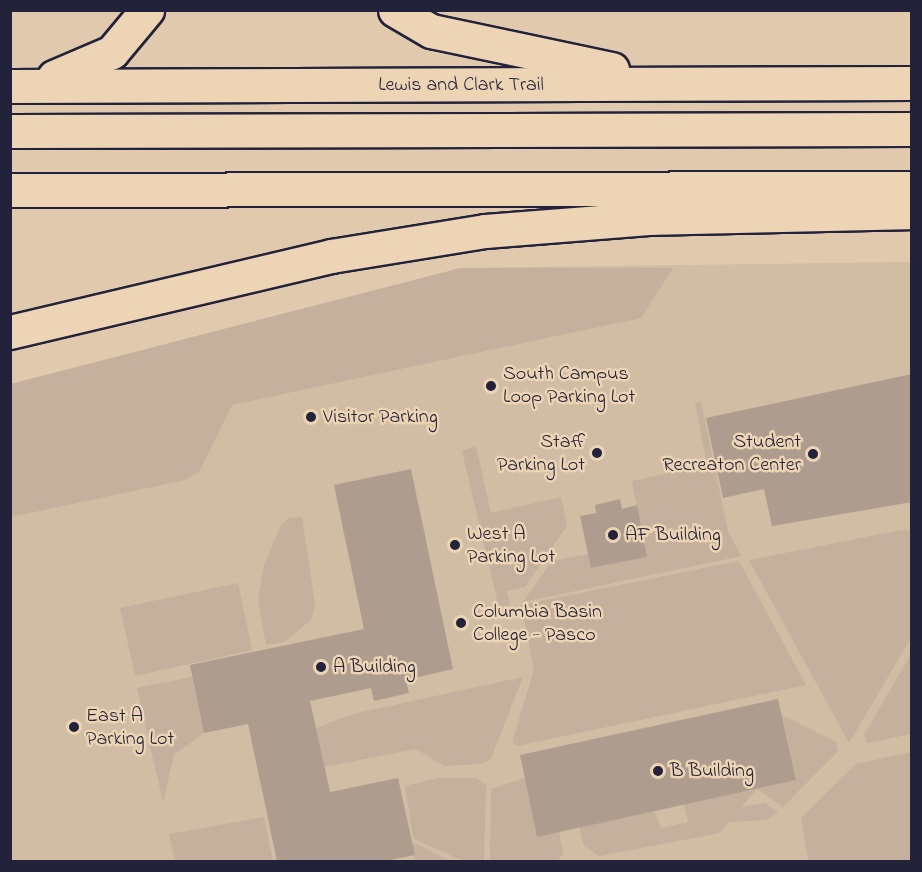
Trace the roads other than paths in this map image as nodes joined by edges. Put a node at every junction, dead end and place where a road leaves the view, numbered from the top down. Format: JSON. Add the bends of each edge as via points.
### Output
{"nodes":[{"id":1,"x":147,"y":10,"type":"edge"},
{"id":2,"x":395,"y":10,"type":"edge"},
{"id":3,"x":10,"y":80,"type":"edge"},
{"id":4,"x":781,"y":83,"type":"junction"},
{"id":5,"x":912,"y":83,"type":"edge"},
{"id":6,"x":10,"y":86,"type":"edge"},
{"id":7,"x":912,"y":129,"type":"edge"},
{"id":8,"x":10,"y":131,"type":"edge"},
{"id":9,"x":912,"y":188,"type":"edge"},
{"id":10,"x":10,"y":190,"type":"edge"},
{"id":11,"x":912,"y":212,"type":"edge"},
{"id":12,"x":10,"y":332,"type":"edge"}],
"edges":[{"from":1,"to":3,"type":"highway","via":[[128,37],[94,63],[53,77]]},
{"from":2,"to":4,"type":"highway","via":[[430,31],[485,46],[637,74]]},
{"from":4,"to":5,"type":"highway","name":"Lewis and Clark Trail"},
{"from":4,"to":6,"type":"highway","name":"Lewis and Clark Trail"},
{"from":7,"to":8,"type":"highway"},
{"from":9,"to":10,"type":"highway"},
{"from":11,"to":12,"type":"highway","via":[[651,218],[453,236],[331,256]]}]}
